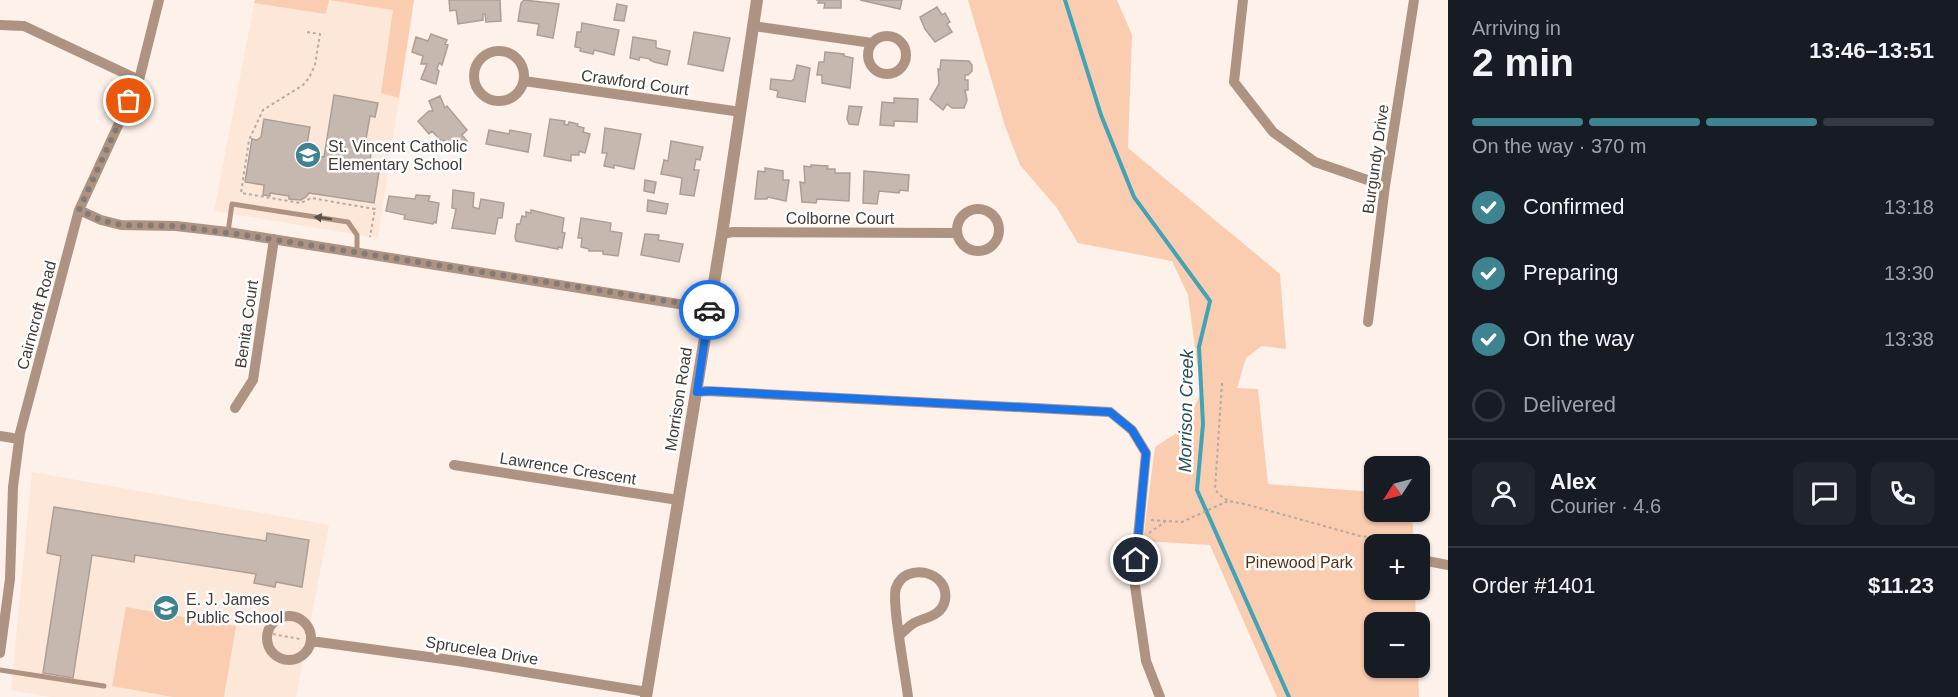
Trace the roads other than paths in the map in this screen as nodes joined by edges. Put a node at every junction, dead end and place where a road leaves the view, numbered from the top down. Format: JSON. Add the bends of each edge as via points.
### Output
{"nodes":[{"id":1,"x":159,"y":0,"type":"edge"},
{"id":2,"x":757,"y":0,"type":"edge"},
{"id":3,"x":1243,"y":0,"type":"edge"},
{"id":4,"x":1414,"y":0,"type":"edge"},
{"id":5,"x":0,"y":25,"type":"edge"},
{"id":6,"x":753,"y":26,"type":"junction"},
{"id":7,"x":872,"y":44,"type":"dead end"},
{"id":8,"x":139,"y":80,"type":"junction"},
{"id":9,"x":524,"y":81,"type":"junction"},
{"id":10,"x":741,"y":112,"type":"junction"},
{"id":11,"x":1385,"y":186,"type":"junction"},
{"id":12,"x":79,"y":210,"type":"junction"},
{"id":13,"x":228,"y":232,"type":"junction"},
{"id":14,"x":957,"y":233,"type":"dead end"},
{"id":15,"x":722,"y":234,"type":"junction"},
{"id":16,"x":274,"y":239,"type":"junction"},
{"id":17,"x":357,"y":252,"type":"junction"},
{"id":18,"x":710,"y":309,"type":"junction"},
{"id":19,"x":1368,"y":322,"type":"dead end"},
{"id":20,"x":697,"y":392,"type":"junction"},
{"id":21,"x":235,"y":408,"type":"dead end"},
{"id":22,"x":0,"y":435,"type":"edge"},
{"id":23,"x":20,"y":439,"type":"junction"},
{"id":24,"x":454,"y":465,"type":"dead end"},
{"id":25,"x":678,"y":500,"type":"junction"},
{"id":26,"x":1430,"y":562,"type":"edge"},
{"id":27,"x":1448,"y":565,"type":"edge"},
{"id":28,"x":900,"y":635,"type":"junction"},
{"id":29,"x":311,"y":641,"type":"junction"},
{"id":30,"x":0,"y":652,"type":"edge"},
{"id":31,"x":0,"y":670,"type":"edge"},
{"id":32,"x":104,"y":686,"type":"dead end"},
{"id":33,"x":647,"y":695,"type":"edge"},
{"id":34,"x":908,"y":697,"type":"edge"},
{"id":35,"x":1160,"y":697,"type":"edge"}],
"edges":[{"from":1,"to":8,"type":"street","name":"Cairncroft Road"},
{"from":2,"to":6,"type":"street","name":"Morrison Road"},
{"from":3,"to":11,"type":"street","via":[[1234,82],[1273,132],[1316,162]]},
{"from":4,"to":11,"type":"street","name":"Burgundy Drive"},
{"from":5,"to":8,"type":"street","via":[[24,26]]},
{"from":6,"to":7,"type":"street"},
{"from":6,"to":10,"type":"street","name":"Morrison Road"},
{"from":8,"to":12,"type":"street","name":"Cairncroft Road"},
{"from":9,"to":9,"type":"street","via":[[524,70],[511,54],[490,52],[475,66],[476,87],[492,101],[512,98]]},
{"from":9,"to":10,"type":"street","name":"Crawford Court"},
{"from":10,"to":15,"type":"street","name":"Morrison Road"},
{"from":11,"to":19,"type":"street","name":"Burgundy Drive"},
{"from":12,"to":13,"type":"street","via":[[121,225]]},
{"from":12,"to":23,"type":"street","name":"Cairncroft Road"},
{"from":13,"to":16,"type":"street"},
{"from":17,"to":13,"type":"lane","one_way":true,"via":[[357,235],[348,222],[232,204]]},
{"from":14,"to":15,"type":"street","name":"Colborne Court"},
{"from":15,"to":18,"type":"street","name":"Morrison Road"},
{"from":16,"to":17,"type":"street"},
{"from":16,"to":21,"type":"street","name":"Benita Court","via":[[253,380]]},
{"from":17,"to":18,"type":"street"},
{"from":18,"to":20,"type":"street","name":"Morrison Road"},
{"from":20,"to":25,"type":"street","name":"Morrison Road"},
{"from":20,"to":35,"type":"street","via":[[1110,412],[1132,430],[1146,453],[1134,579],[1146,661]]},
{"from":22,"to":23,"type":"street"},
{"from":23,"to":30,"type":"street","name":"Cairncroft Road"},
{"from":24,"to":25,"type":"street","name":"Lawrence Crescent"},
{"from":25,"to":33,"type":"street","name":"Morrison Road"},
{"from":26,"to":27,"type":"street"},
{"from":28,"to":28,"type":"street","via":[[897,585],[906,575],[929,573],[945,589],[942,608]]},
{"from":28,"to":34,"type":"street"},
{"from":29,"to":29,"type":"street","via":[[303,657],[285,661],[270,651],[267,633],[280,618],[293,616],[305,622]]},
{"from":29,"to":33,"type":"street","name":"Sprucelea Drive","via":[[458,661]]},
{"from":31,"to":32,"type":"lane"}]}
